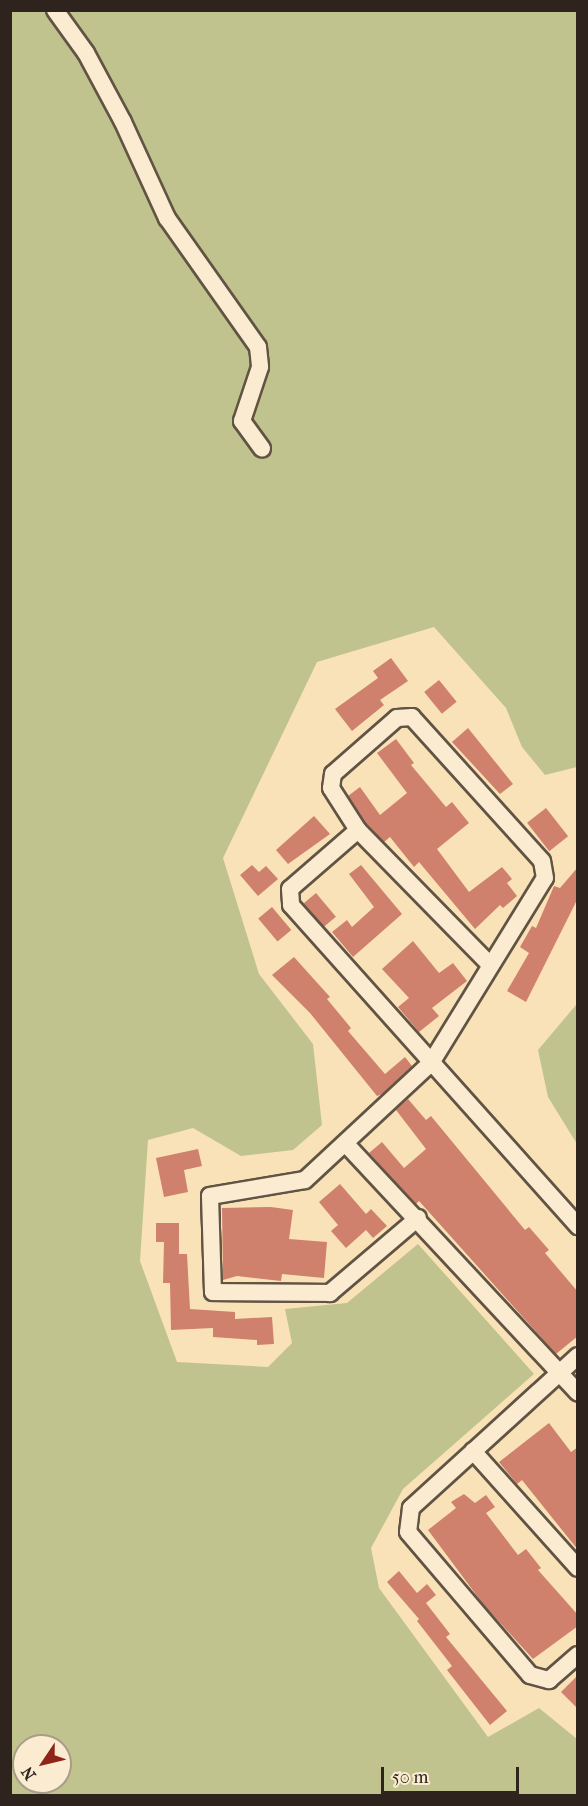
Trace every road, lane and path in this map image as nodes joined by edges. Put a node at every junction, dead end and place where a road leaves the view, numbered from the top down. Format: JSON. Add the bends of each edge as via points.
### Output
{"nodes":[{"id":1,"x":55,"y":10,"type":"edge"},
{"id":2,"x":262,"y":449,"type":"dead end"},
{"id":3,"x":358,"y":830,"type":"junction"},
{"id":4,"x":490,"y":965,"type":"junction"},
{"id":5,"x":431,"y":1063,"type":"junction"},
{"id":6,"x":346,"y":1144,"type":"junction"},
{"id":7,"x":418,"y":1218,"type":"junction"},
{"id":8,"x":578,"y":1227,"type":"edge"},
{"id":9,"x":578,"y":1356,"type":"edge"},
{"id":10,"x":558,"y":1373,"type":"junction"},
{"id":11,"x":578,"y":1393,"type":"edge"},
{"id":12,"x":474,"y":1451,"type":"junction"},
{"id":13,"x":578,"y":1568,"type":"edge"},
{"id":14,"x":578,"y":1655,"type":"edge"}],
"edges":[{"from":1,"to":2,"type":"street","via":[[86,53],[167,218],[258,347],[260,367],[242,420]]},
{"from":3,"to":4,"type":"street"},
{"from":3,"to":4,"type":"street","via":[[331,789],[333,774],[397,718],[412,717],[542,861],[545,878]]},
{"from":3,"to":5,"type":"street","via":[[290,889],[291,905]]},
{"from":4,"to":5,"type":"street"},
{"from":5,"to":6,"type":"street"},
{"from":5,"to":8,"type":"street"},
{"from":6,"to":7,"type":"street"},
{"from":6,"to":7,"type":"street","via":[[305,1180],[210,1196],[213,1292],[330,1293]]},
{"from":7,"to":10,"type":"street"},
{"from":9,"to":10,"type":"street"},
{"from":10,"to":11,"type":"street"},
{"from":10,"to":12,"type":"street"},
{"from":12,"to":13,"type":"street"},
{"from":12,"to":14,"type":"street","via":[[411,1508],[408,1532],[530,1675],[549,1680]]}]}
